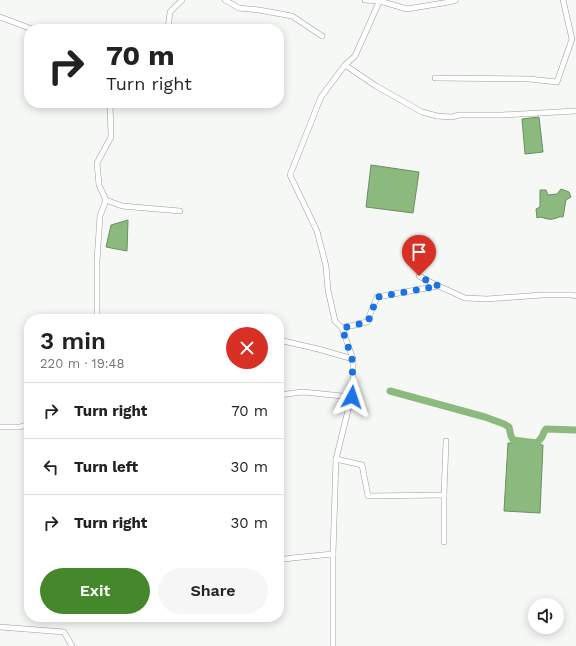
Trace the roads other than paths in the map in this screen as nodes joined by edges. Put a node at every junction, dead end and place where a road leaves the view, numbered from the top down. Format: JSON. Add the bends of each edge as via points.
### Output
{"nodes":[{"id":1,"x":182,"y":0,"type":"edge"},
{"id":2,"x":225,"y":0,"type":"edge"},
{"id":3,"x":365,"y":0,"type":"edge"},
{"id":4,"x":380,"y":0,"type":"edge"},
{"id":5,"x":456,"y":0,"type":"edge"},
{"id":6,"x":563,"y":0,"type":"edge"},
{"id":7,"x":0,"y":17,"type":"edge"},
{"id":8,"x":169,"y":24,"type":"edge"},
{"id":9,"x":24,"y":26,"type":"edge"},
{"id":10,"x":322,"y":36,"type":"dead end"},
{"id":11,"x":345,"y":65,"type":"junction"},
{"id":12,"x":435,"y":78,"type":"dead end"},
{"id":13,"x":110,"y":108,"type":"edge"},
{"id":14,"x":576,"y":111,"type":"edge"},
{"id":15,"x":106,"y":200,"type":"junction"},
{"id":16,"x":180,"y":211,"type":"dead end"},
{"id":17,"x":419,"y":276,"type":"dead end"},
{"id":18,"x":439,"y":286,"type":"junction"},
{"id":19,"x":576,"y":296,"type":"edge"},
{"id":20,"x":98,"y":314,"type":"edge"},
{"id":21,"x":342,"y":328,"type":"junction"},
{"id":22,"x":284,"y":341,"type":"edge"},
{"id":23,"x":352,"y":359,"type":"junction"},
{"id":24,"x":284,"y":394,"type":"edge"},
{"id":25,"x":352,"y":397,"type":"junction"},
{"id":26,"x":24,"y":426,"type":"edge"},
{"id":27,"x":0,"y":427,"type":"edge"},
{"id":28,"x":446,"y":441,"type":"dead end"},
{"id":29,"x":336,"y":459,"type":"junction"},
{"id":30,"x":444,"y":495,"type":"junction"},
{"id":31,"x":444,"y":542,"type":"dead end"},
{"id":32,"x":333,"y":554,"type":"junction"},
{"id":33,"x":284,"y":559,"type":"edge"},
{"id":34,"x":0,"y":627,"type":"edge"},
{"id":35,"x":72,"y":646,"type":"edge"},
{"id":36,"x":332,"y":646,"type":"edge"}],
"edges":[{"from":1,"to":8,"type":"street","via":[[170,12]]},
{"from":2,"to":10,"type":"street","via":[[239,8],[292,16]]},
{"from":3,"to":4,"type":"street"},
{"from":4,"to":5,"type":"street","via":[[407,9]]},
{"from":4,"to":11,"type":"street","via":[[355,56]]},
{"from":6,"to":12,"type":"street","via":[[572,39],[557,82],[529,79]]},
{"from":7,"to":9,"type":"street"},
{"from":11,"to":14,"type":"street","via":[[422,112],[437,116]]},
{"from":11,"to":21,"type":"street","via":[[321,97],[290,175],[317,231],[335,321]]},
{"from":13,"to":15,"type":"street","via":[[111,137],[97,163],[98,185]]},
{"from":15,"to":16,"type":"street","via":[[122,206]]},
{"from":15,"to":20,"type":"street","via":[[100,216],[97,261]]},
{"from":17,"to":18,"type":"street"},
{"from":18,"to":19,"type":"street","via":[[465,298]]},
{"from":18,"to":21,"type":"street","via":[[377,297],[368,322]]},
{"from":21,"to":23,"type":"street"},
{"from":22,"to":23,"type":"street"},
{"from":23,"to":25,"type":"street"},
{"from":24,"to":25,"type":"street","via":[[303,392]]},
{"from":25,"to":29,"type":"street"},
{"from":26,"to":27,"type":"street"},
{"from":28,"to":30,"type":"street"},
{"from":29,"to":30,"type":"street","via":[[362,465],[368,496]]},
{"from":29,"to":32,"type":"street"},
{"from":30,"to":31,"type":"street"},
{"from":32,"to":33,"type":"street"},
{"from":32,"to":36,"type":"street"},
{"from":34,"to":35,"type":"street","via":[[64,632]]}]}
